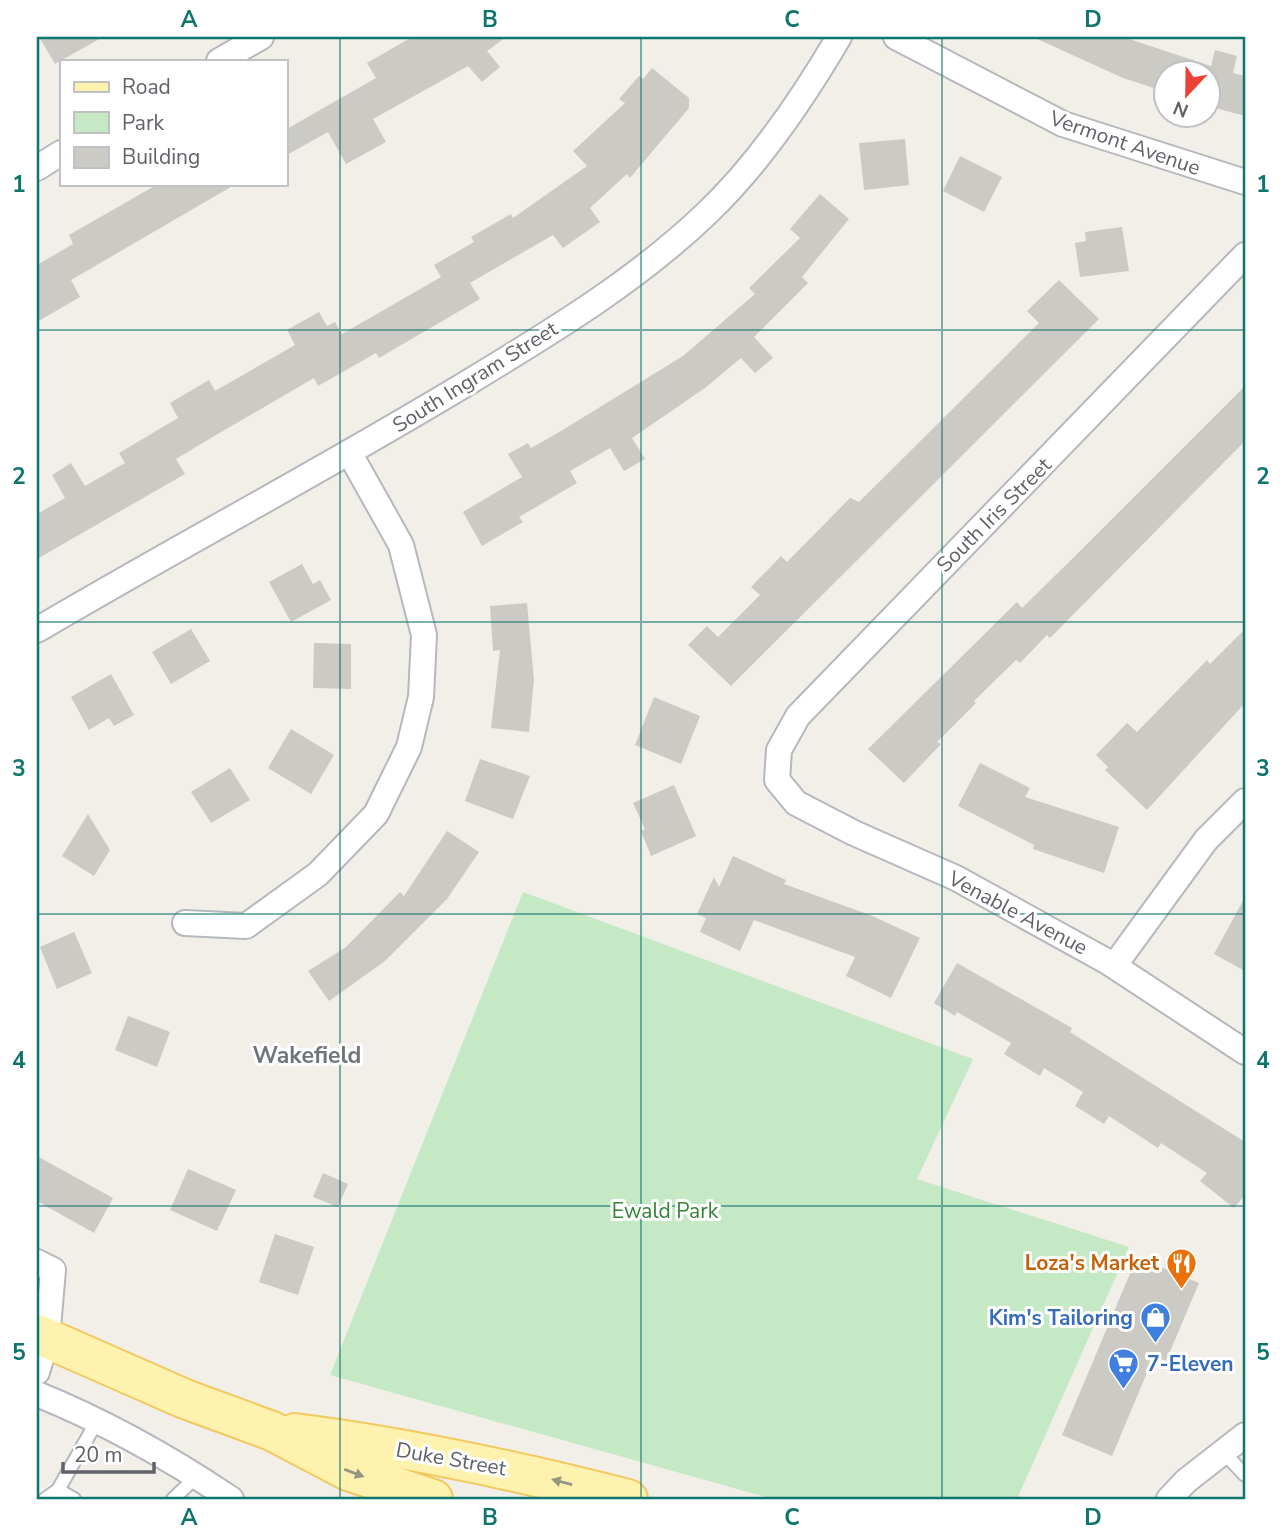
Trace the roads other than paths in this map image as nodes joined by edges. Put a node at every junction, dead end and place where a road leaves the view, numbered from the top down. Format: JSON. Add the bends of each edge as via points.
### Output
{"nodes":[{"id":1,"x":261,"y":37,"type":"edge"},
{"id":2,"x":839,"y":37,"type":"edge"},
{"id":3,"x":896,"y":37,"type":"edge"},
{"id":4,"x":221,"y":60,"type":"edge"},
{"id":5,"x":60,"y":154,"type":"edge"},
{"id":6,"x":37,"y":167,"type":"edge"},
{"id":7,"x":1245,"y":182,"type":"edge"},
{"id":8,"x":1245,"y":255,"type":"edge"},
{"id":9,"x":349,"y":454,"type":"junction"},
{"id":10,"x":37,"y":630,"type":"edge"},
{"id":11,"x":784,"y":789,"type":"joint"},
{"id":12,"x":1245,"y":801,"type":"edge"},
{"id":13,"x":185,"y":923,"type":"dead end"},
{"id":14,"x":1114,"y":966,"type":"junction"},
{"id":15,"x":1245,"y":1052,"type":"edge"},
{"id":16,"x":37,"y":1262,"type":"edge"},
{"id":17,"x":40,"y":1348,"type":"edge"},
{"id":18,"x":37,"y":1394,"type":"edge"},
{"id":19,"x":97,"y":1421,"type":"junction"},
{"id":20,"x":272,"y":1431,"type":"junction"},
{"id":21,"x":1245,"y":1435,"type":"edge"},
{"id":22,"x":1223,"y":1452,"type":"junction"},
{"id":23,"x":1245,"y":1475,"type":"edge"},
{"id":24,"x":197,"y":1476,"type":"junction"},
{"id":25,"x":58,"y":1490,"type":"junction"},
{"id":26,"x":1182,"y":1493,"type":"edge"},
{"id":27,"x":45,"y":1499,"type":"edge"},
{"id":28,"x":74,"y":1499,"type":"edge"},
{"id":29,"x":173,"y":1499,"type":"edge"},
{"id":30,"x":232,"y":1499,"type":"edge"},
{"id":31,"x":433,"y":1499,"type":"edge"},
{"id":32,"x":628,"y":1499,"type":"edge"}],
"edges":[{"from":1,"to":4,"type":"street"},
{"from":2,"to":9,"type":"street","name":"South Ingram Street","via":[[751,168],[657,259],[524,348]]},
{"from":3,"to":7,"type":"street","name":"Vermont Avenue","via":[[1063,124]]},
{"from":5,"to":6,"type":"street"},
{"from":8,"to":11,"type":"street","name":"South Iris Street","via":[[798,716],[779,750],[777,780]]},
{"from":9,"to":10,"type":"street","name":"South Ingram Street"},
{"from":9,"to":13,"type":"street","via":[[401,545],[424,635],[421,697],[409,747],[376,814],[318,874],[246,926]]},
{"from":11,"to":14,"type":"street","name":"Venable Avenue","via":[[796,803],[956,878]]},
{"from":12,"to":14,"type":"street","via":[[1206,840]]},
{"from":14,"to":15,"type":"street","name":"Venable Avenue"},
{"from":16,"to":17,"type":"street","via":[[53,1270]]},
{"from":17,"to":20,"type":"main road","name":"Duke Street"},
{"from":18,"to":19,"type":"street"},
{"from":19,"to":24,"type":"street"},
{"from":19,"to":25,"type":"lane"},
{"from":20,"to":31,"type":"main road","name":"Duke Street","one_way":true,"via":[[348,1471]]},
{"from":32,"to":20,"type":"main road","name":"Duke Street","one_way":true,"via":[[533,1474]]},
{"from":21,"to":22,"type":"street"},
{"from":22,"to":23,"type":"lane"},
{"from":22,"to":26,"type":"street"},
{"from":24,"to":29,"type":"lane"},
{"from":24,"to":30,"type":"street"},
{"from":25,"to":27,"type":"lane"},
{"from":25,"to":28,"type":"lane"}]}
